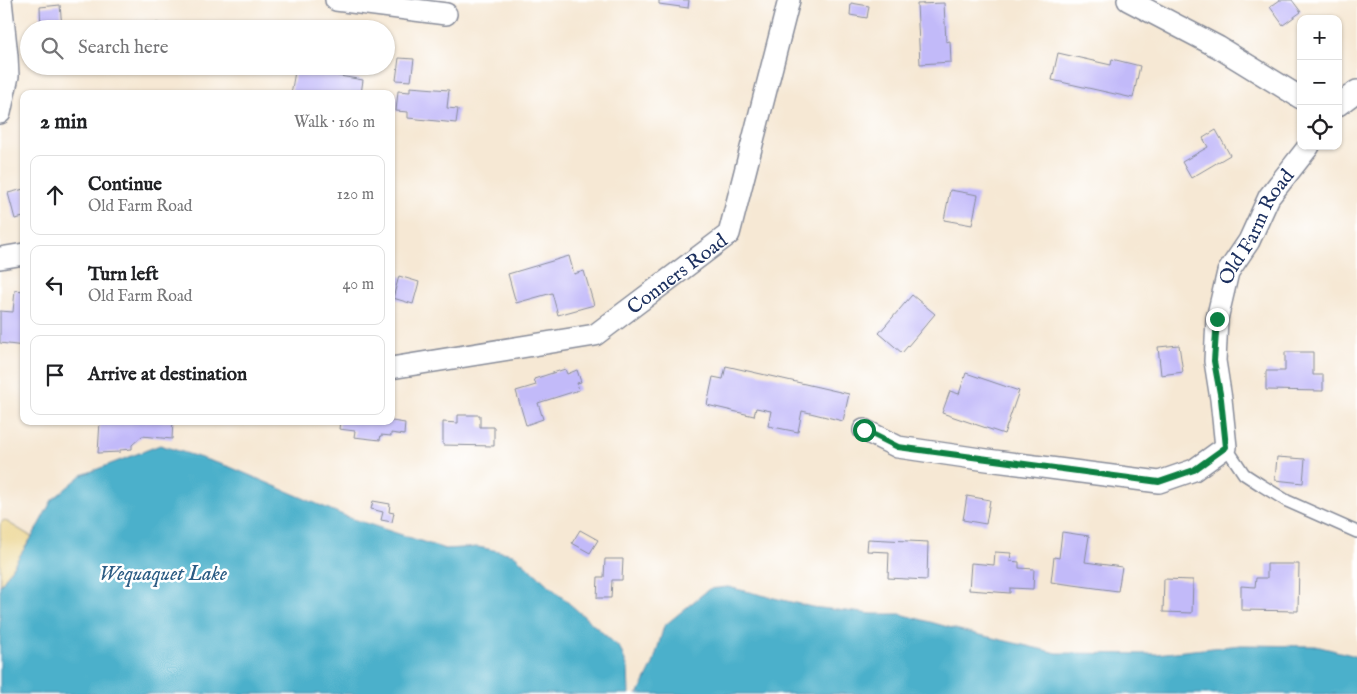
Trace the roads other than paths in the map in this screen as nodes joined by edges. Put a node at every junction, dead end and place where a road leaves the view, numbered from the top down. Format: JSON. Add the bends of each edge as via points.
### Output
{"nodes":[{"id":1,"x":0,"y":0,"type":"edge"},
{"id":2,"x":336,"y":0,"type":"edge"},
{"id":3,"x":789,"y":0,"type":"edge"},
{"id":4,"x":1128,"y":0,"type":"edge"},
{"id":5,"x":446,"y":14,"type":"dead end"},
{"id":6,"x":1357,"y":91,"type":"edge"},
{"id":7,"x":1297,"y":96,"type":"edge"},
{"id":8,"x":1342,"y":102,"type":"edge"},
{"id":9,"x":0,"y":113,"type":"edge"},
{"id":10,"x":1306,"y":150,"type":"edge"},
{"id":11,"x":20,"y":255,"type":"edge"},
{"id":12,"x":0,"y":258,"type":"edge"},
{"id":13,"x":395,"y":367,"type":"edge"},
{"id":14,"x":864,"y":430,"type":"dead end"},
{"id":15,"x":1226,"y":447,"type":"junction"},
{"id":16,"x":1357,"y":532,"type":"edge"}],
"edges":[{"from":1,"to":9,"type":"street","via":[[8,76]]},
{"from":2,"to":5,"type":"street"},
{"from":3,"to":13,"type":"street","name":"Conners Road","via":[[729,234],[595,336]]},
{"from":4,"to":7,"type":"street","via":[[1218,47]]},
{"from":6,"to":8,"type":"street"},
{"from":10,"to":15,"type":"street","name":"Old Farm Road","via":[[1269,198],[1249,241],[1228,272],[1217,319],[1214,361]]},
{"from":11,"to":12,"type":"street"},
{"from":14,"to":15,"type":"street","via":[[898,447],[1159,482],[1194,470]]},
{"from":15,"to":16,"type":"lane","via":[[1244,474],[1287,501]]}]}
